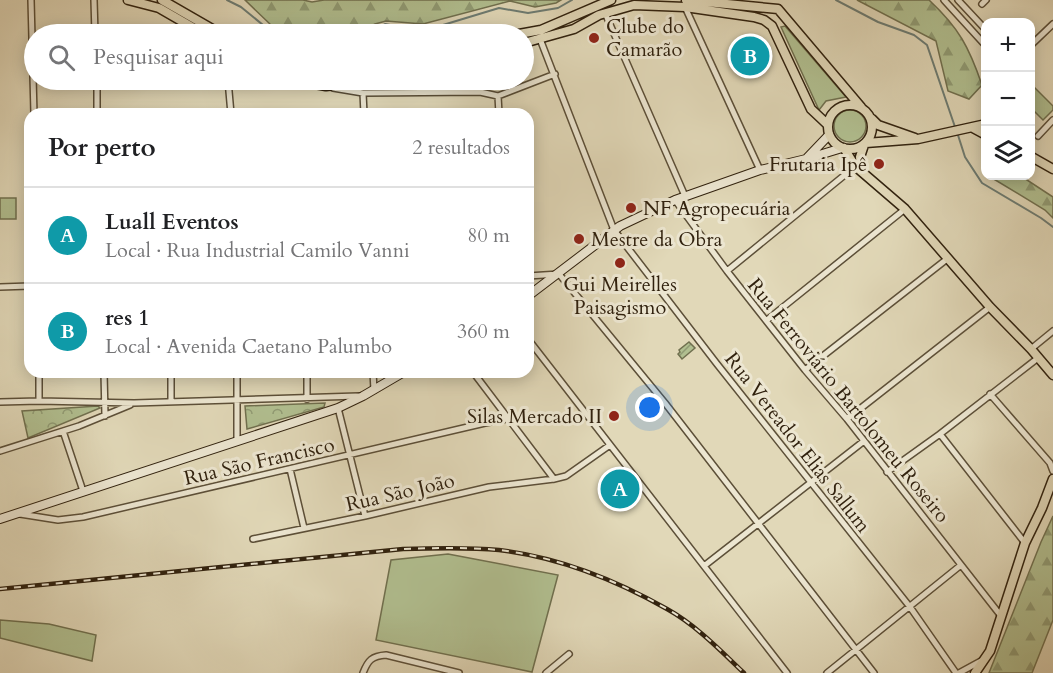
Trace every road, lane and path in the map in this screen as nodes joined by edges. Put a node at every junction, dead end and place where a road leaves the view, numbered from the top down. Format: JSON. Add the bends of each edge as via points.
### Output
{"nodes":[{"id":1,"x":31,"y":0,"type":"edge"},
{"id":2,"x":94,"y":0,"type":"edge"},
{"id":3,"x":119,"y":0,"type":"edge"},
{"id":4,"x":128,"y":0,"type":"edge"},
{"id":5,"x":162,"y":0,"type":"edge"},
{"id":6,"x":611,"y":0,"type":"edge"},
{"id":7,"x":944,"y":0,"type":"edge"},
{"id":8,"x":958,"y":0,"type":"edge"},
{"id":9,"x":685,"y":4,"type":"edge"},
{"id":10,"x":605,"y":13,"type":"junction"},
{"id":11,"x":32,"y":24,"type":"edge"},
{"id":12,"x":95,"y":24,"type":"edge"},
{"id":13,"x":187,"y":24,"type":"edge"},
{"id":14,"x":204,"y":24,"type":"edge"},
{"id":15,"x":1053,"y":24,"type":"edge"},
{"id":16,"x":981,"y":25,"type":"edge"},
{"id":17,"x":534,"y":31,"type":"edge"},
{"id":18,"x":540,"y":39,"type":"junction"},
{"id":19,"x":534,"y":40,"type":"edge"},
{"id":20,"x":981,"y":41,"type":"edge"},
{"id":21,"x":1035,"y":41,"type":"edge"},
{"id":22,"x":555,"y":74,"type":"junction"},
{"id":23,"x":534,"y":82,"type":"edge"},
{"id":24,"x":33,"y":90,"type":"edge"},
{"id":25,"x":97,"y":90,"type":"edge"},
{"id":26,"x":229,"y":90,"type":"edge"},
{"id":27,"x":347,"y":90,"type":"edge"},
{"id":28,"x":514,"y":90,"type":"edge"},
{"id":29,"x":363,"y":93,"type":"junction"},
{"id":30,"x":498,"y":96,"type":"junction"},
{"id":31,"x":861,"y":107,"type":"junction"},
{"id":32,"x":34,"y":108,"type":"edge"},
{"id":33,"x":98,"y":108,"type":"edge"},
{"id":34,"x":230,"y":108,"type":"edge"},
{"id":35,"x":364,"y":108,"type":"edge"},
{"id":36,"x":499,"y":108,"type":"edge"},
{"id":37,"x":872,"y":119,"type":"junction"},
{"id":38,"x":1053,"y":120,"type":"edge"},
{"id":39,"x":828,"y":125,"type":"junction"},
{"id":40,"x":981,"y":125,"type":"edge"},
{"id":41,"x":970,"y":128,"type":"junction"},
{"id":42,"x":981,"y":133,"type":"edge"},
{"id":43,"x":830,"y":135,"type":"junction"},
{"id":44,"x":1038,"y":136,"type":"dead end"},
{"id":45,"x":918,"y":139,"type":"junction"},
{"id":46,"x":865,"y":144,"type":"junction"},
{"id":47,"x":843,"y":148,"type":"junction"},
{"id":48,"x":1035,"y":158,"type":"edge"},
{"id":49,"x":806,"y":159,"type":"junction"},
{"id":50,"x":859,"y":167,"type":"junction"},
{"id":51,"x":1053,"y":169,"type":"edge"},
{"id":52,"x":760,"y":170,"type":"junction"},
{"id":53,"x":685,"y":196,"type":"junction"},
{"id":54,"x":675,"y":200,"type":"junction"},
{"id":55,"x":905,"y":209,"type":"junction"},
{"id":56,"x":614,"y":230,"type":"junction"},
{"id":57,"x":947,"y":259,"type":"junction"},
{"id":58,"x":727,"y":270,"type":"junction"},
{"id":59,"x":559,"y":274,"type":"junction"},
{"id":60,"x":534,"y":276,"type":"edge"},
{"id":61,"x":24,"y":286,"type":"edge"},
{"id":62,"x":0,"y":287,"type":"edge"},
{"id":63,"x":534,"y":289,"type":"edge"},
{"id":64,"x":990,"y":308,"type":"junction"},
{"id":65,"x":766,"y":321,"type":"junction"},
{"id":66,"x":1053,"y":331,"type":"edge"},
{"id":67,"x":534,"y":347,"type":"edge"},
{"id":68,"x":1031,"y":350,"type":"junction"},
{"id":69,"x":1038,"y":358,"type":"junction"},
{"id":70,"x":805,"y":370,"type":"junction"},
{"id":71,"x":1053,"y":375,"type":"edge"},
{"id":72,"x":39,"y":378,"type":"edge"},
{"id":73,"x":104,"y":378,"type":"edge"},
{"id":74,"x":171,"y":378,"type":"edge"},
{"id":75,"x":237,"y":378,"type":"edge"},
{"id":76,"x":307,"y":378,"type":"edge"},
{"id":77,"x":373,"y":378,"type":"edge"},
{"id":78,"x":394,"y":378,"type":"edge"},
{"id":79,"x":477,"y":378,"type":"edge"},
{"id":80,"x":374,"y":390,"type":"junction"},
{"id":81,"x":990,"y":394,"type":"junction"},
{"id":82,"x":363,"y":396,"type":"junction"},
{"id":83,"x":307,"y":399,"type":"junction"},
{"id":84,"x":236,"y":400,"type":"junction"},
{"id":85,"x":39,"y":401,"type":"junction"},
{"id":86,"x":171,"y":401,"type":"junction"},
{"id":87,"x":0,"y":402,"type":"edge"},
{"id":88,"x":105,"y":404,"type":"junction"},
{"id":89,"x":134,"y":404,"type":"junction"},
{"id":90,"x":338,"y":408,"type":"junction"},
{"id":91,"x":105,"y":416,"type":"junction"},
{"id":92,"x":847,"y":418,"type":"junction"},
{"id":93,"x":507,"y":419,"type":"junction"},
{"id":94,"x":63,"y":431,"type":"junction"},
{"id":95,"x":940,"y":434,"type":"junction"},
{"id":96,"x":237,"y":440,"type":"junction"},
{"id":97,"x":864,"y":441,"type":"junction"},
{"id":98,"x":610,"y":445,"type":"junction"},
{"id":99,"x":0,"y":451,"type":"edge"},
{"id":100,"x":350,"y":455,"type":"junction"},
{"id":101,"x":290,"y":469,"type":"junction"},
{"id":102,"x":1053,"y":471,"type":"edge"},
{"id":103,"x":887,"y":472,"type":"junction"},
{"id":104,"x":554,"y":479,"type":"junction"},
{"id":105,"x":1053,"y":479,"type":"edge"},
{"id":106,"x":811,"y":482,"type":"junction"},
{"id":107,"x":83,"y":491,"type":"junction"},
{"id":108,"x":16,"y":513,"type":"junction"},
{"id":109,"x":365,"y":516,"type":"junction"},
{"id":110,"x":0,"y":519,"type":"edge"},
{"id":111,"x":758,"y":523,"type":"junction"},
{"id":112,"x":304,"y":528,"type":"junction"},
{"id":113,"x":253,"y":539,"type":"dead end"},
{"id":114,"x":1025,"y":543,"type":"junction"},
{"id":115,"x":961,"y":565,"type":"junction"},
{"id":116,"x":704,"y":566,"type":"junction"},
{"id":117,"x":910,"y":607,"type":"junction"},
{"id":118,"x":1002,"y":616,"type":"junction"},
{"id":119,"x":856,"y":650,"type":"junction"},
{"id":120,"x":569,"y":654,"type":"dead end"},
{"id":121,"x":985,"y":659,"type":"junction"},
{"id":122,"x":363,"y":673,"type":"edge"},
{"id":123,"x":459,"y":673,"type":"edge"},
{"id":124,"x":546,"y":673,"type":"edge"},
{"id":125,"x":787,"y":673,"type":"edge"},
{"id":126,"x":826,"y":673,"type":"edge"},
{"id":127,"x":874,"y":673,"type":"edge"},
{"id":128,"x":957,"y":673,"type":"edge"},
{"id":129,"x":975,"y":673,"type":"edge"}],
"edges":[{"from":1,"to":11,"type":"street"},
{"from":2,"to":12,"type":"street"},
{"from":3,"to":4,"type":"main road"},
{"from":4,"to":13,"type":"main road","via":[[159,8]]},
{"from":5,"to":14,"type":"main road"},
{"from":6,"to":17,"type":"main road"},
{"from":7,"to":20,"type":"street"},
{"from":8,"to":16,"type":"street"},
{"from":9,"to":10,"type":"main road","via":[[634,5]]},
{"from":9,"to":31,"type":"main road","via":[[778,9]]},
{"from":9,"to":39,"type":"main road","via":[[754,16],[772,26],[811,109]]},
{"from":9,"to":52,"type":"street"},
{"from":10,"to":18,"type":"main road","via":[[574,29]]},
{"from":10,"to":53,"type":"street"},
{"from":15,"to":21,"type":"street"},
{"from":18,"to":19,"type":"main road"},
{"from":18,"to":22,"type":"street","name":"Rua Vereador Elias Sallum"},
{"from":22,"to":23,"type":"street"},
{"from":22,"to":56,"type":"street","name":"Rua Vereador Elias Sallum"},
{"from":24,"to":32,"type":"street"},
{"from":25,"to":33,"type":"street"},
{"from":26,"to":34,"type":"street"},
{"from":27,"to":29,"type":"street"},
{"from":28,"to":30,"type":"street"},
{"from":29,"to":30,"type":"street"},
{"from":29,"to":35,"type":"street"},
{"from":30,"to":36,"type":"street"},
{"from":31,"to":37,"type":"main road"},
{"from":31,"to":39,"type":"main road","via":[[840,107]]},
{"from":37,"to":45,"type":"main road","via":[[878,125]]},
{"from":37,"to":46,"type":"main road","via":[[873,132]]},
{"from":38,"to":44,"type":"street"},
{"from":39,"to":43,"type":"main road"},
{"from":40,"to":41,"type":"main road"},
{"from":41,"to":42,"type":"main road"},
{"from":41,"to":45,"type":"main road"},
{"from":43,"to":47,"type":"main road"},
{"from":43,"to":49,"type":"main road"},
{"from":45,"to":46,"type":"main road"},
{"from":46,"to":47,"type":"main road"},
{"from":46,"to":50,"type":"main road"},
{"from":47,"to":49,"type":"main road"},
{"from":47,"to":50,"type":"main road"},
{"from":48,"to":51,"type":"main road"},
{"from":49,"to":52,"type":"main road"},
{"from":50,"to":55,"type":"main road"},
{"from":50,"to":58,"type":"street"},
{"from":52,"to":53,"type":"main road"},
{"from":53,"to":54,"type":"main road"},
{"from":54,"to":56,"type":"main road"},
{"from":54,"to":58,"type":"street","name":"Rua Ferroviário Bartolomeu Roseiro"},
{"from":55,"to":57,"type":"main road"},
{"from":55,"to":65,"type":"street"},
{"from":56,"to":59,"type":"main road"},
{"from":56,"to":106,"type":"street","name":"Rua Vereador Elias Sallum"},
{"from":57,"to":64,"type":"main road"},
{"from":57,"to":70,"type":"street"},
{"from":58,"to":65,"type":"street","name":"Rua Ferroviário Bartolomeu Roseiro"},
{"from":59,"to":60,"type":"street"},
{"from":59,"to":63,"type":"main road"},
{"from":59,"to":111,"type":"street"},
{"from":61,"to":62,"type":"street"},
{"from":64,"to":68,"type":"main road"},
{"from":64,"to":92,"type":"street"},
{"from":65,"to":70,"type":"street","name":"Rua Ferroviário Bartolomeu Roseiro"},
{"from":66,"to":68,"type":"street"},
{"from":67,"to":98,"type":"street"},
{"from":68,"to":69,"type":"main road"},
{"from":69,"to":71,"type":"main road"},
{"from":69,"to":81,"type":"street"},
{"from":70,"to":92,"type":"street","name":"Rua Ferroviário Bartolomeu Roseiro"},
{"from":72,"to":85,"type":"street"},
{"from":73,"to":88,"type":"street"},
{"from":74,"to":86,"type":"street"},
{"from":75,"to":84,"type":"street"},
{"from":76,"to":83,"type":"street"},
{"from":77,"to":80,"type":"street"},
{"from":78,"to":80,"type":"main road"},
{"from":79,"to":93,"type":"street"},
{"from":80,"to":82,"type":"main road"},
{"from":81,"to":95,"type":"street"},
{"from":81,"to":102,"type":"street"},
{"from":82,"to":83,"type":"street"},
{"from":82,"to":90,"type":"main road"},
{"from":83,"to":84,"type":"street"},
{"from":84,"to":86,"type":"street"},
{"from":84,"to":96,"type":"street"},
{"from":85,"to":87,"type":"street"},
{"from":85,"to":88,"type":"street"},
{"from":86,"to":89,"type":"street"},
{"from":88,"to":89,"type":"street"},
{"from":88,"to":91,"type":"street"},
{"from":89,"to":91,"type":"street"},
{"from":90,"to":96,"type":"main road"},
{"from":90,"to":100,"type":"street"},
{"from":91,"to":94,"type":"street"},
{"from":92,"to":97,"type":"street","name":"Rua Ferroviário Bartolomeu Roseiro"},
{"from":93,"to":100,"type":"street","name":"Rua São Francisco"},
{"from":93,"to":104,"type":"street"},
{"from":94,"to":99,"type":"street"},
{"from":94,"to":107,"type":"street"},
{"from":95,"to":103,"type":"street"},
{"from":95,"to":114,"type":"street"},
{"from":96,"to":107,"type":"main road"},
{"from":97,"to":103,"type":"street","name":"Rua Ferroviário Bartolomeu Roseiro"},
{"from":97,"to":106,"type":"street"},
{"from":98,"to":104,"type":"street","name":"Rua São João","via":[[566,476]]},
{"from":98,"to":116,"type":"street"},
{"from":100,"to":101,"type":"street","name":"Rua São Francisco"},
{"from":100,"to":109,"type":"street"},
{"from":101,"to":108,"type":"street","name":"Rua São Francisco","via":[[83,517],[58,520]]},
{"from":101,"to":112,"type":"street"},
{"from":103,"to":115,"type":"street","name":"Rua Ferroviário Bartolomeu Roseiro"},
{"from":104,"to":109,"type":"street","name":"Rua São João","via":[[489,487]]},
{"from":105,"to":114,"type":"main road"},
{"from":106,"to":111,"type":"street"},
{"from":106,"to":117,"type":"street","name":"Rua Vereador Elias Sallum"},
{"from":107,"to":108,"type":"main road"},
{"from":108,"to":110,"type":"main road"},
{"from":109,"to":112,"type":"street","name":"Rua São João"},
{"from":111,"to":116,"type":"street"},
{"from":111,"to":119,"type":"street"},
{"from":112,"to":113,"type":"street","name":"Rua São João"},
{"from":114,"to":118,"type":"main road"},
{"from":115,"to":117,"type":"street"},
{"from":115,"to":118,"type":"street","name":"Rua Ferroviário Bartolomeu Roseiro"},
{"from":116,"to":125,"type":"street"},
{"from":117,"to":119,"type":"street"},
{"from":117,"to":128,"type":"street","name":"Rua Vereador Elias Sallum"},
{"from":118,"to":121,"type":"main road"},
{"from":119,"to":126,"type":"street"},
{"from":119,"to":127,"type":"street"},
{"from":120,"to":124,"type":"street"},
{"from":121,"to":128,"type":"street"},
{"from":121,"to":129,"type":"main road"},
{"from":122,"to":123,"type":"street","via":[[375,655]]}]}
